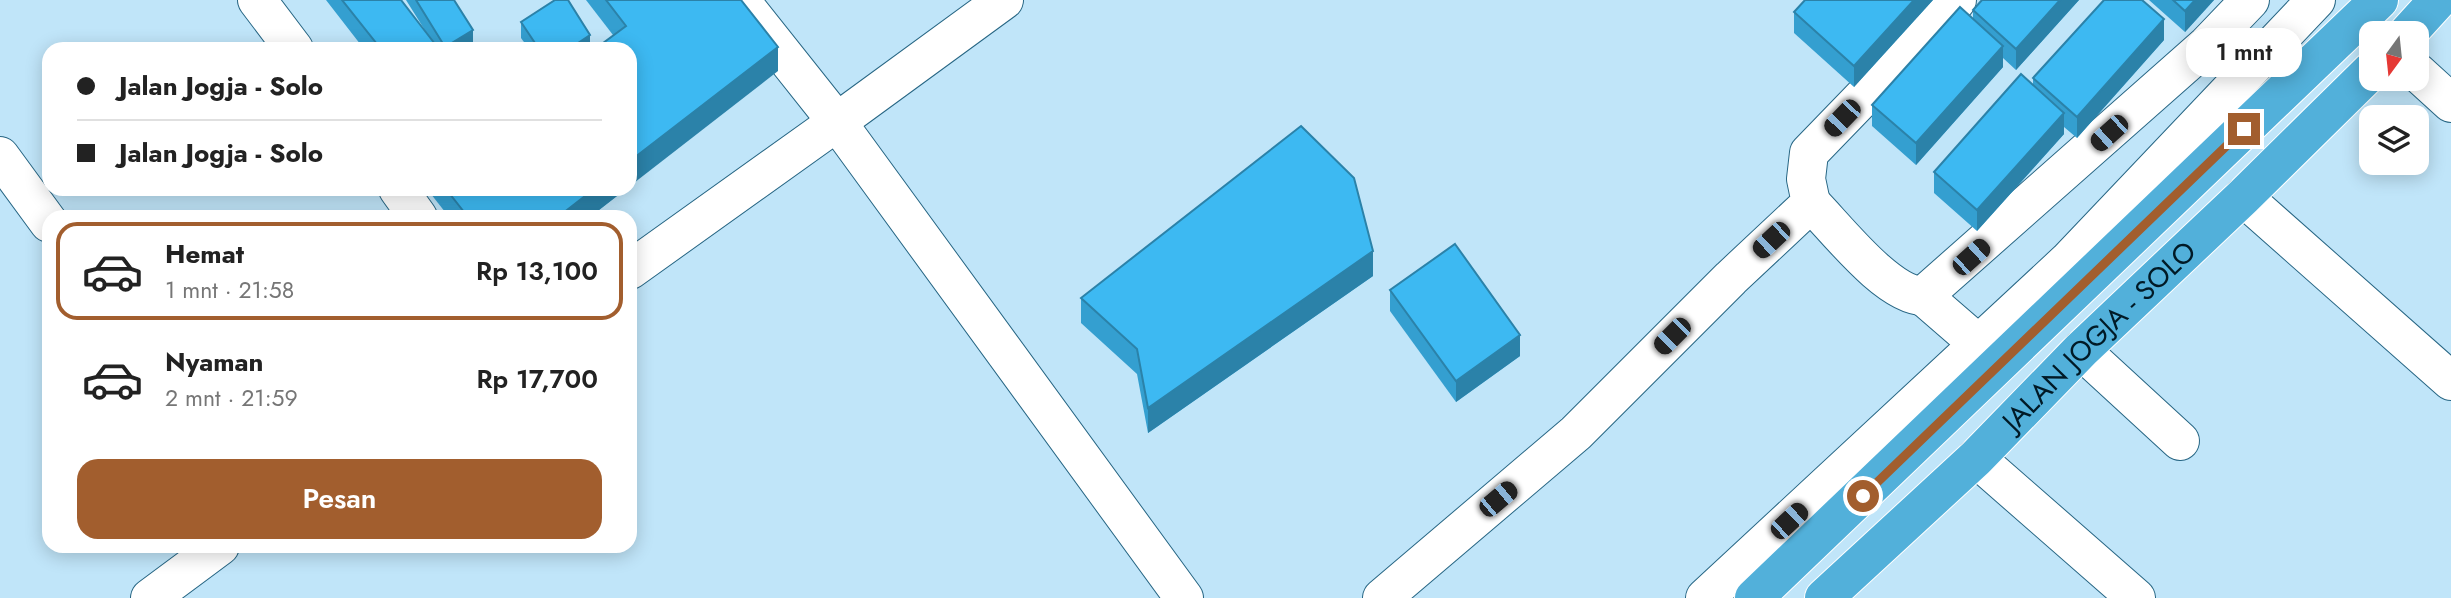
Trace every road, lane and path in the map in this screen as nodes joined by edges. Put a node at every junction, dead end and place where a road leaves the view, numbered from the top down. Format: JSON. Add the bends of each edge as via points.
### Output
{"nodes":[{"id":1,"x":257,"y":0,"type":"edge"},
{"id":2,"x":740,"y":0,"type":"edge"},
{"id":3,"x":1004,"y":0,"type":"edge"},
{"id":4,"x":1957,"y":0,"type":"edge"},
{"id":5,"x":2250,"y":0,"type":"edge"},
{"id":6,"x":2316,"y":0,"type":"edge"},
{"id":7,"x":2438,"y":0,"type":"edge"},
{"id":8,"x":2372,"y":17,"type":"edge"},
{"id":9,"x":2418,"y":21,"type":"edge"},
{"id":10,"x":288,"y":42,"type":"edge"},
{"id":11,"x":2359,"y":83,"type":"edge"},
{"id":12,"x":2429,"y":83,"type":"edge"},
{"id":13,"x":2451,"y":103,"type":"edge"},
{"id":14,"x":837,"y":122,"type":"junction"},
{"id":15,"x":0,"y":156,"type":"edge"},
{"id":16,"x":2243,"y":197,"type":"junction"},
{"id":17,"x":1811,"y":203,"type":"junction"},
{"id":18,"x":42,"y":213,"type":"edge"},
{"id":19,"x":637,"y":265,"type":"edge"},
{"id":20,"x":1923,"y":296,"type":"junction"},
{"id":21,"x":2081,"y":350,"type":"junction"},
{"id":22,"x":1989,"y":354,"type":"junction"},
{"id":23,"x":2451,"y":381,"type":"edge"},
{"id":24,"x":2180,"y":441,"type":"dead end"},
{"id":25,"x":1976,"y":458,"type":"junction"},
{"id":26,"x":211,"y":553,"type":"edge"},
{"id":27,"x":150,"y":598,"type":"edge"},
{"id":28,"x":1184,"y":598,"type":"edge"},
{"id":29,"x":1382,"y":598,"type":"edge"},
{"id":30,"x":1705,"y":598,"type":"edge"},
{"id":31,"x":1754,"y":598,"type":"edge"},
{"id":32,"x":1824,"y":598,"type":"edge"},
{"id":33,"x":2136,"y":598,"type":"edge"}],
"edges":[{"from":1,"to":10,"type":"street"},
{"from":2,"to":14,"type":"street"},
{"from":3,"to":14,"type":"street"},
{"from":4,"to":17,"type":"street","via":[[1809,153],[1806,179]]},
{"from":5,"to":20,"type":"street","via":[[2207,45]]},
{"from":6,"to":22,"type":"street","via":[[2068,261]]},
{"from":7,"to":9,"type":"highway"},
{"from":8,"to":22,"type":"highway","name":"JALAN JOGJA - SOLO"},
{"from":11,"to":16,"type":"highway","name":"JALAN JOGJA - SOLO"},
{"from":12,"to":13,"type":"street"},
{"from":14,"to":19,"type":"street"},
{"from":14,"to":28,"type":"street"},
{"from":15,"to":18,"type":"street"},
{"from":16,"to":21,"type":"highway","name":"JALAN JOGJA - SOLO"},
{"from":16,"to":23,"type":"street"},
{"from":17,"to":20,"type":"street","via":[[1888,281],[1907,293]]},
{"from":17,"to":29,"type":"street","via":[[1576,433]]},
{"from":20,"to":22,"type":"street"},
{"from":21,"to":24,"type":"street"},
{"from":21,"to":25,"type":"highway","name":"JALAN JOGJA - SOLO"},
{"from":22,"to":30,"type":"street"},
{"from":22,"to":31,"type":"highway","name":"JALAN JOGJA - SOLO"},
{"from":25,"to":32,"type":"highway","name":"JALAN JOGJA - SOLO"},
{"from":25,"to":33,"type":"street"},
{"from":26,"to":27,"type":"street"}]}
